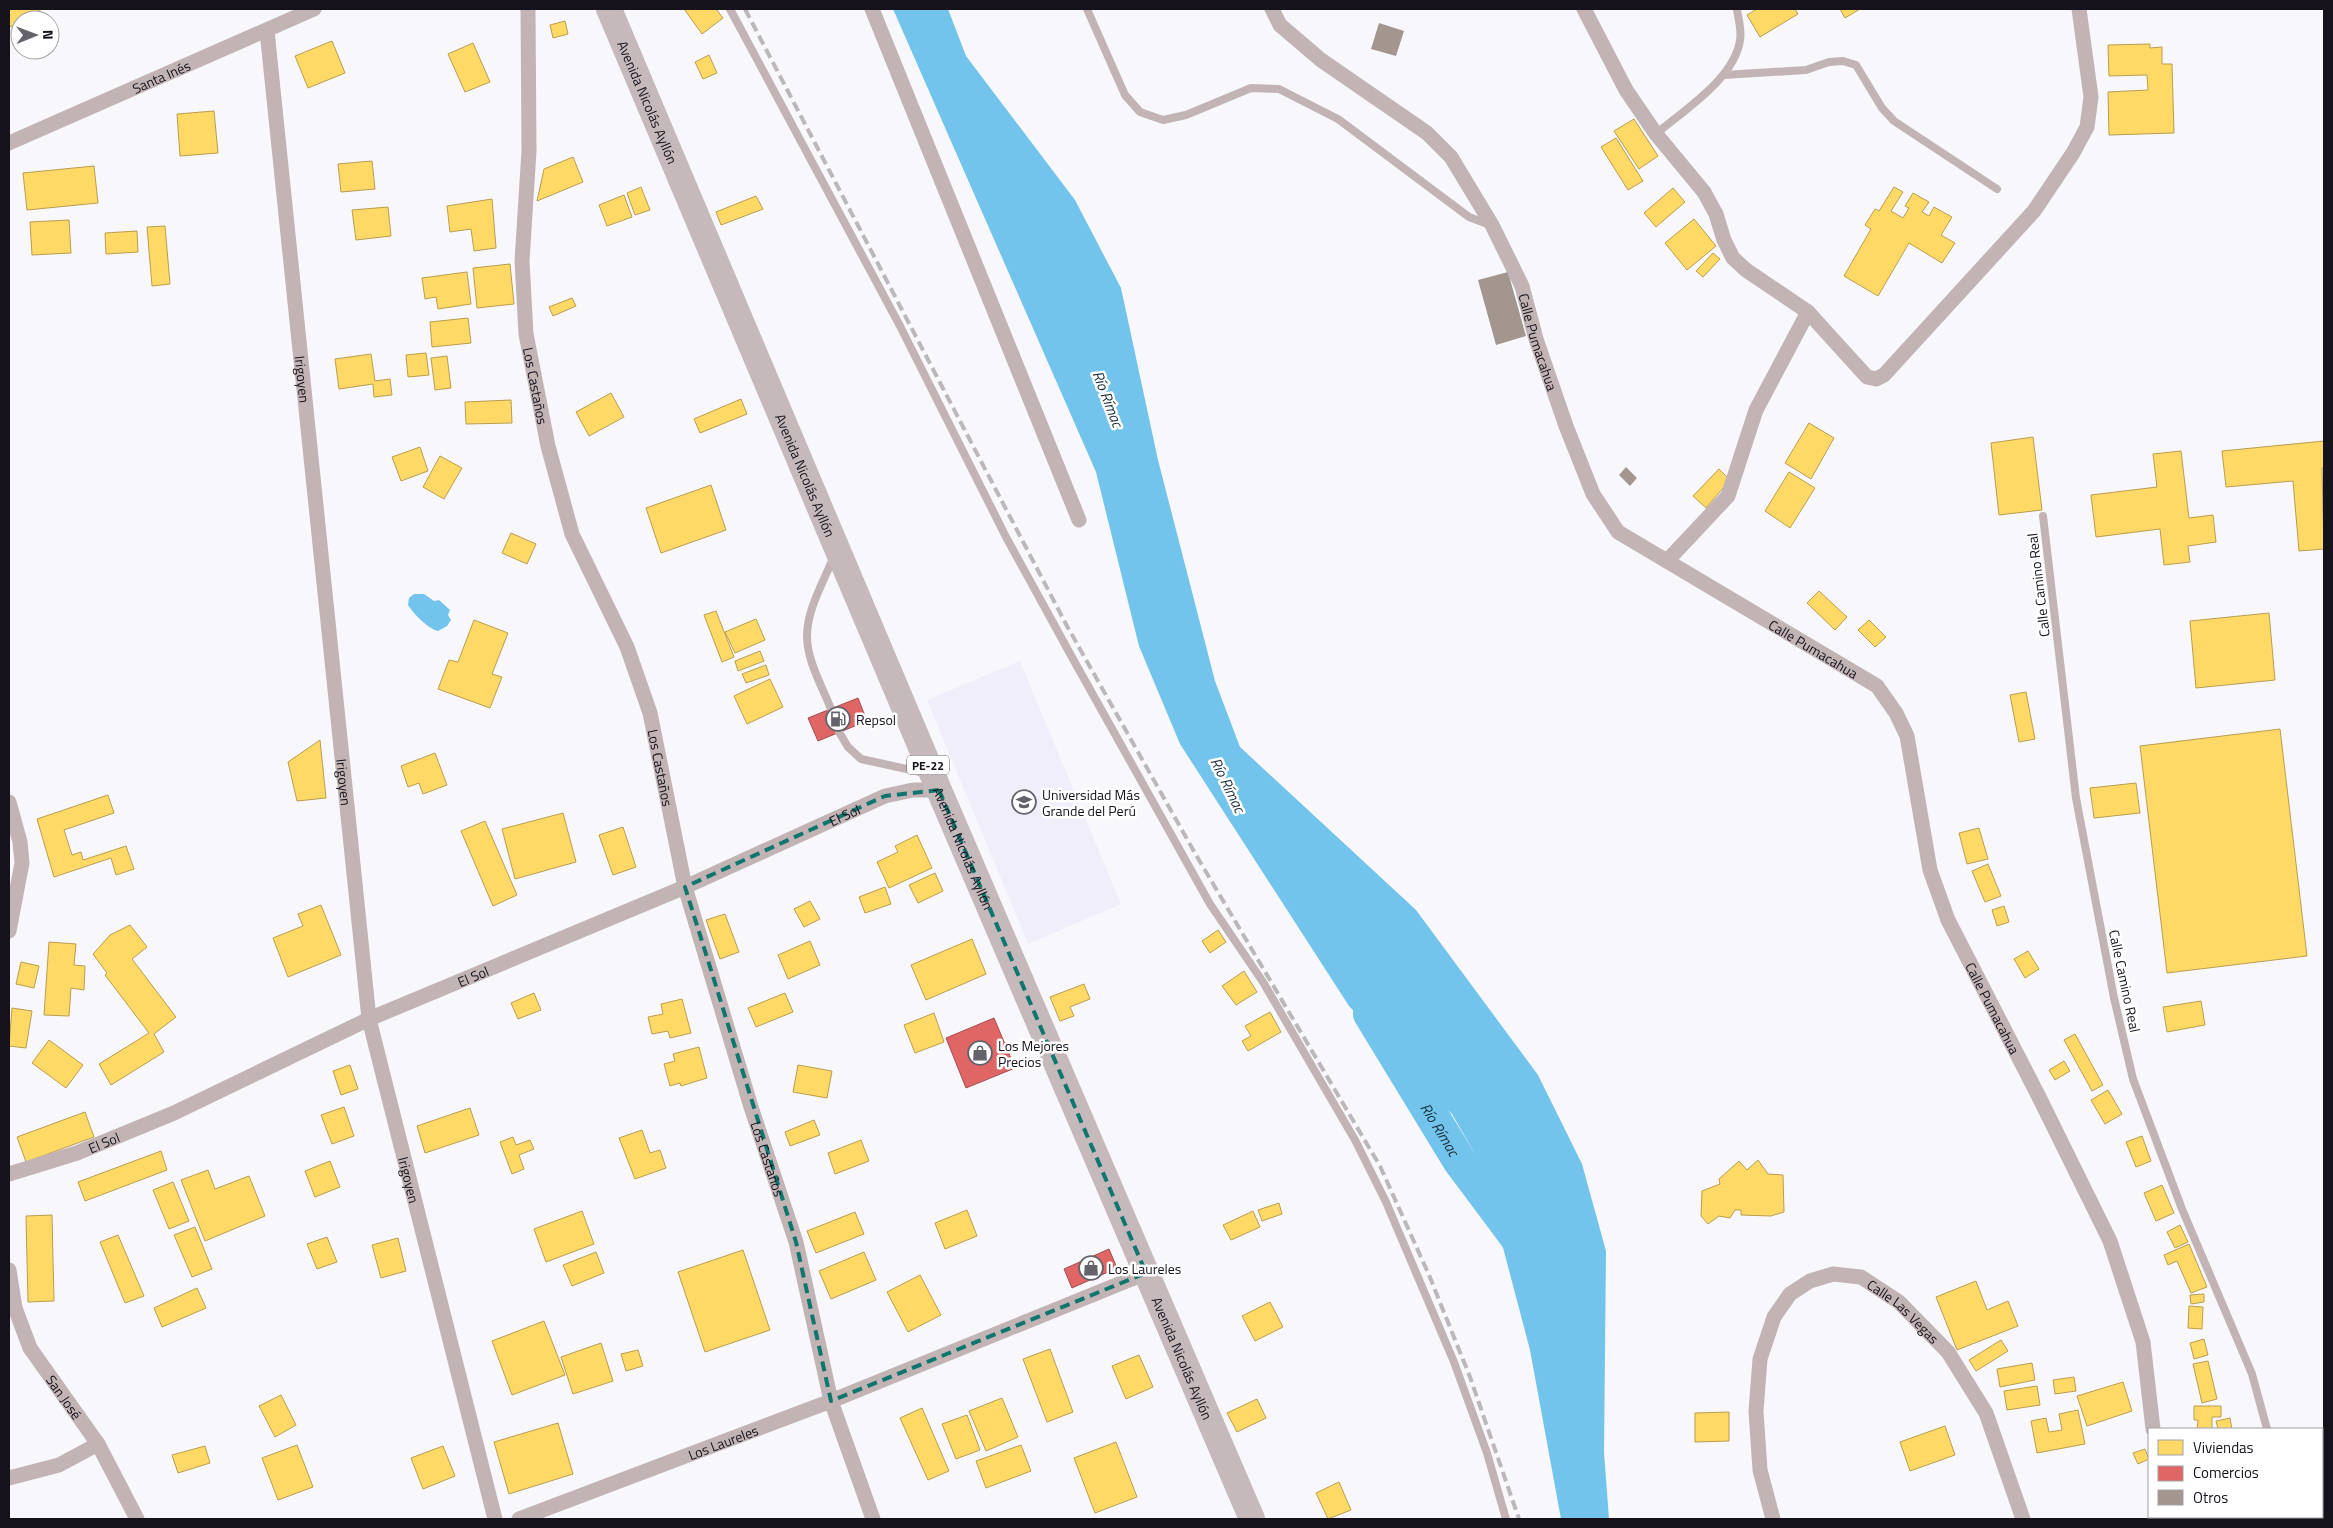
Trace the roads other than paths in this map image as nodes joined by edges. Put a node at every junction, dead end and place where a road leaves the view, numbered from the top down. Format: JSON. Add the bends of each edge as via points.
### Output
{"nodes":[{"id":1,"x":314,"y":9,"type":"edge"},
{"id":2,"x":528,"y":9,"type":"edge"},
{"id":3,"x":609,"y":9,"type":"edge"},
{"id":4,"x":730,"y":9,"type":"edge"},
{"id":5,"x":872,"y":9,"type":"edge"},
{"id":6,"x":1087,"y":9,"type":"edge"},
{"id":7,"x":1272,"y":9,"type":"edge"},
{"id":8,"x":1584,"y":9,"type":"edge"},
{"id":9,"x":1737,"y":9,"type":"edge"},
{"id":10,"x":2079,"y":9,"type":"edge"},
{"id":11,"x":267,"y":31,"type":"junction"},
{"id":12,"x":1724,"y":75,"type":"junction"},
{"id":13,"x":1656,"y":134,"type":"junction"},
{"id":14,"x":9,"y":143,"type":"edge"},
{"id":15,"x":1997,"y":189,"type":"dead end"},
{"id":16,"x":1492,"y":225,"type":"junction"},
{"id":17,"x":1808,"y":312,"type":"junction"},
{"id":18,"x":2043,"y":516,"type":"dead end"},
{"id":19,"x":1079,"y":520,"type":"dead end"},
{"id":20,"x":837,"y":550,"type":"junction"},
{"id":21,"x":1667,"y":561,"type":"junction"},
{"id":22,"x":831,"y":709,"type":"dead end"},
{"id":23,"x":839,"y":732,"type":"dead end"},
{"id":24,"x":935,"y":782,"type":"junction"},
{"id":25,"x":9,"y":802,"type":"edge"},
{"id":26,"x":685,"y":887,"type":"junction"},
{"id":27,"x":9,"y":931,"type":"edge"},
{"id":28,"x":368,"y":1019,"type":"junction"},
{"id":29,"x":9,"y":1174,"type":"edge"},
{"id":30,"x":9,"y":1270,"type":"edge"},
{"id":31,"x":1146,"y":1273,"type":"junction"},
{"id":32,"x":831,"y":1402,"type":"junction"},
{"id":33,"x":2153,"y":1428,"type":"edge"},
{"id":34,"x":2267,"y":1428,"type":"edge"},
{"id":35,"x":98,"y":1444,"type":"junction"},
{"id":36,"x":9,"y":1478,"type":"edge"},
{"id":37,"x":137,"y":1519,"type":"edge"},
{"id":38,"x":495,"y":1519,"type":"edge"},
{"id":39,"x":519,"y":1519,"type":"edge"},
{"id":40,"x":874,"y":1519,"type":"edge"},
{"id":41,"x":1252,"y":1519,"type":"edge"},
{"id":42,"x":1506,"y":1519,"type":"edge"},
{"id":43,"x":1773,"y":1519,"type":"edge"},
{"id":44,"x":2023,"y":1519,"type":"edge"}],
"edges":[{"from":1,"to":11,"type":"street","name":"Santa Inés"},
{"from":2,"to":26,"type":"street","name":"Los Castaños","via":[[529,151],[522,260],[526,334],[548,446],[572,534],[627,647],[650,713]]},
{"from":3,"to":20,"type":"highway","name":"Avenida Nicolás Ayllón","number":"PE-22"},
{"from":4,"to":42,"type":"lane","via":[[1073,659],[1210,904],[1263,982],[1355,1140],[1386,1202],[1454,1362],[1487,1453]]},
{"from":5,"to":19,"type":"street"},
{"from":6,"to":16,"type":"lane","via":[[1125,95],[1140,112],[1163,120],[1186,115],[1250,88],[1279,89],[1338,120],[1469,217]]},
{"from":7,"to":16,"type":"street","name":"Calle Pumacahua","via":[[1280,25],[1321,60],[1427,133],[1451,157]]},
{"from":8,"to":13,"type":"street","via":[[1626,90]]},
{"from":9,"to":12,"type":"lane","via":[[1741,38],[1736,57]]},
{"from":10,"to":17,"type":"street","via":[[2091,97],[2086,128],[2074,154],[2034,210],[2001,248],[1884,375],[1876,379],[1867,376]]},
{"from":11,"to":14,"type":"street","name":"Santa Inés"},
{"from":11,"to":28,"type":"street","name":"Irigoyen"},
{"from":12,"to":13,"type":"lane"},
{"from":12,"to":15,"type":"lane","via":[[1806,70],[1829,62],[1843,61],[1856,65],[1882,108],[1894,121]]},
{"from":13,"to":17,"type":"street","via":[[1704,192],[1733,258]]},
{"from":16,"to":21,"type":"street","name":"Calle Pumacahua","via":[[1522,286],[1536,339],[1593,494],[1618,532]]},
{"from":17,"to":21,"type":"street","via":[[1756,410],[1728,496]]},
{"from":18,"to":34,"type":"lane","name":"Calle Camino Real","via":[[2076,798],[2114,998],[2133,1079],[2182,1209],[2252,1374]]},
{"from":20,"to":22,"type":"lane","via":[[810,612],[807,636],[811,660]]},
{"from":20,"to":24,"type":"highway","name":"Avenida Nicolás Ayllón","number":"PE-22"},
{"from":21,"to":33,"type":"street","name":"Calle Pumacahua","via":[[1876,686],[1896,713],[1907,736],[1930,870],[1948,920],[2110,1241],[2143,1342]]},
{"from":23,"to":24,"type":"lane","via":[[861,759]]},
{"from":24,"to":26,"type":"street","name":"El Sol","via":[[885,796]]},
{"from":24,"to":31,"type":"highway","name":"Avenida Nicolás Ayllón","number":"PE-22"},
{"from":25,"to":27,"type":"street","via":[[22,863]]},
{"from":26,"to":28,"type":"street","name":"El Sol"},
{"from":26,"to":32,"type":"street","name":"Los Castaños","via":[[751,1107],[796,1242]]},
{"from":28,"to":29,"type":"street","name":"El Sol","via":[[174,1112],[77,1153]]},
{"from":28,"to":38,"type":"street","name":"Irigoyen"},
{"from":30,"to":35,"type":"street","name":"San José","via":[[15,1308],[30,1348]]},
{"from":31,"to":32,"type":"street","name":"Los Laureles"},
{"from":31,"to":41,"type":"highway","name":"Avenida Nicolás Ayllón","number":"PE-22"},
{"from":32,"to":39,"type":"street","name":"Los Laureles"},
{"from":32,"to":40,"type":"street","name":"Los Castaños"},
{"from":35,"to":36,"type":"street","via":[[59,1466]]},
{"from":35,"to":37,"type":"street","name":"San José"},
{"from":43,"to":44,"type":"street","name":"Calle Las Vegas","via":[[1760,1470],[1756,1411],[1760,1359],[1774,1317],[1790,1294],[1810,1280],[1833,1274],[1861,1277],[1899,1302],[1948,1352],[1986,1413]]}]}
